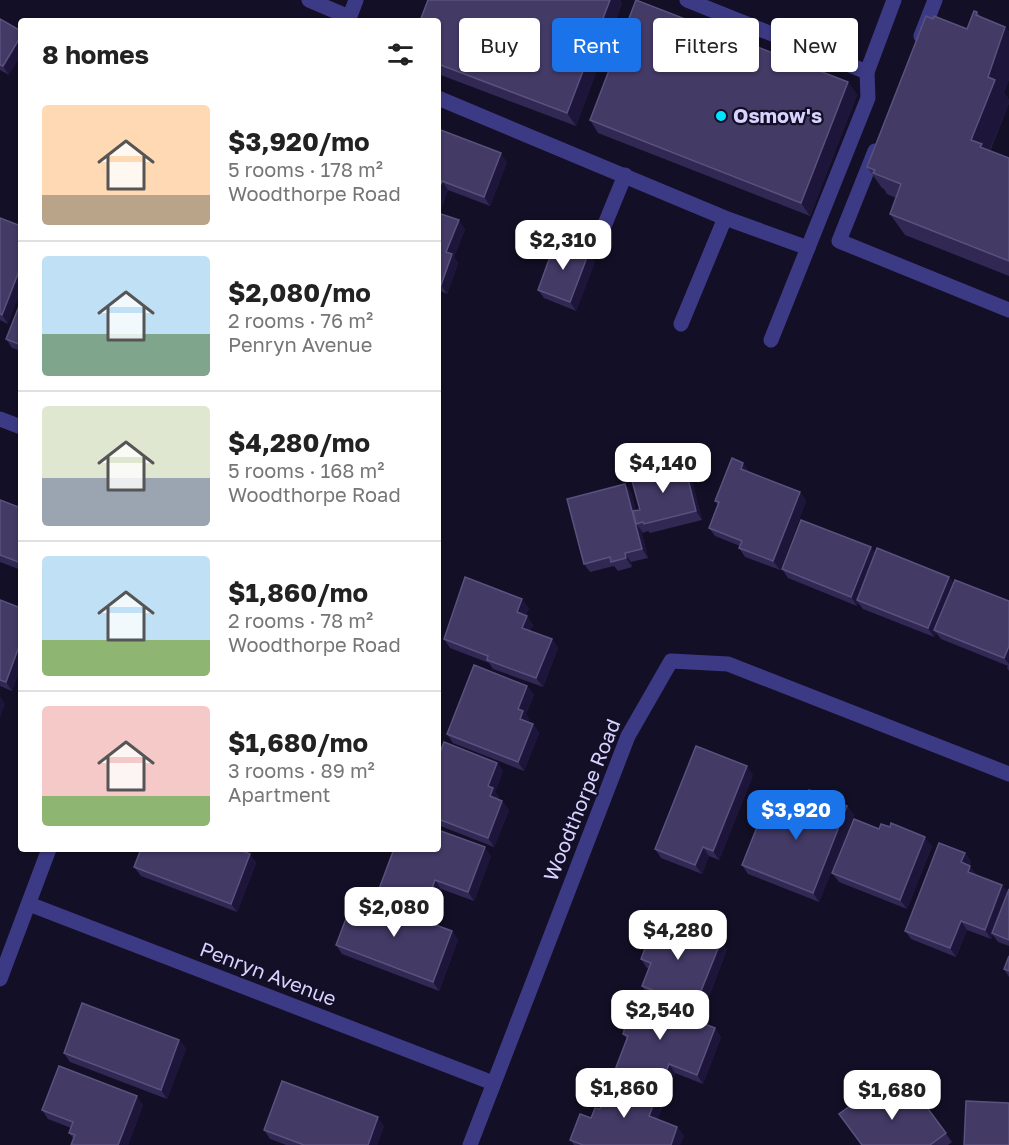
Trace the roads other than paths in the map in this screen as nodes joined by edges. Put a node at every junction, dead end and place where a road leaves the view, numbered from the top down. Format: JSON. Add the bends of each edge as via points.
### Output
{"nodes":[{"id":1,"x":309,"y":0,"type":"edge"},
{"id":2,"x":356,"y":0,"type":"edge"},
{"id":3,"x":687,"y":0,"type":"edge"},
{"id":4,"x":894,"y":0,"type":"edge"},
{"id":5,"x":935,"y":0,"type":"edge"},
{"id":6,"x":347,"y":18,"type":"edge"},
{"id":7,"x":349,"y":18,"type":"edge"},
{"id":8,"x":914,"y":55,"type":"edge"},
{"id":9,"x":867,"y":72,"type":"junction"},
{"id":10,"x":441,"y":99,"type":"edge"},
{"id":11,"x":883,"y":131,"type":"edge"},
{"id":12,"x":625,"y":176,"type":"junction"},
{"id":13,"x":725,"y":218,"type":"junction"},
{"id":14,"x":808,"y":248,"type":"junction"},
{"id":15,"x":594,"y":251,"type":"dead end"},
{"id":16,"x":1009,"y":310,"type":"edge"},
{"id":17,"x":681,"y":324,"type":"dead end"},
{"id":18,"x":771,"y":340,"type":"dead end"},
{"id":19,"x":0,"y":420,"type":"edge"},
{"id":20,"x":18,"y":426,"type":"edge"},
{"id":21,"x":1009,"y":774,"type":"edge"},
{"id":22,"x":48,"y":852,"type":"edge"},
{"id":23,"x":29,"y":904,"type":"junction"},
{"id":24,"x":0,"y":979,"type":"edge"},
{"id":25,"x":493,"y":1083,"type":"junction"},
{"id":26,"x":470,"y":1145,"type":"edge"}],
"edges":[{"from":1,"to":6,"type":"street"},
{"from":2,"to":7,"type":"street"},
{"from":3,"to":9,"type":"street"},
{"from":4,"to":9,"type":"street"},
{"from":5,"to":8,"type":"street"},
{"from":9,"to":14,"type":"street","via":[[868,99]]},
{"from":10,"to":12,"type":"street"},
{"from":11,"to":16,"type":"street","via":[[839,241]]},
{"from":12,"to":13,"type":"street"},
{"from":12,"to":15,"type":"street"},
{"from":13,"to":14,"type":"street"},
{"from":13,"to":17,"type":"street"},
{"from":14,"to":18,"type":"street"},
{"from":19,"to":20,"type":"street"},
{"from":21,"to":25,"type":"street","name":"Woodthorpe Road","via":[[728,664],[671,661],[628,736]]},
{"from":22,"to":23,"type":"street"},
{"from":23,"to":24,"type":"street"},
{"from":23,"to":25,"type":"street","name":"Penryn Avenue"},
{"from":25,"to":26,"type":"street","name":"Woodthorpe Road"}]}
